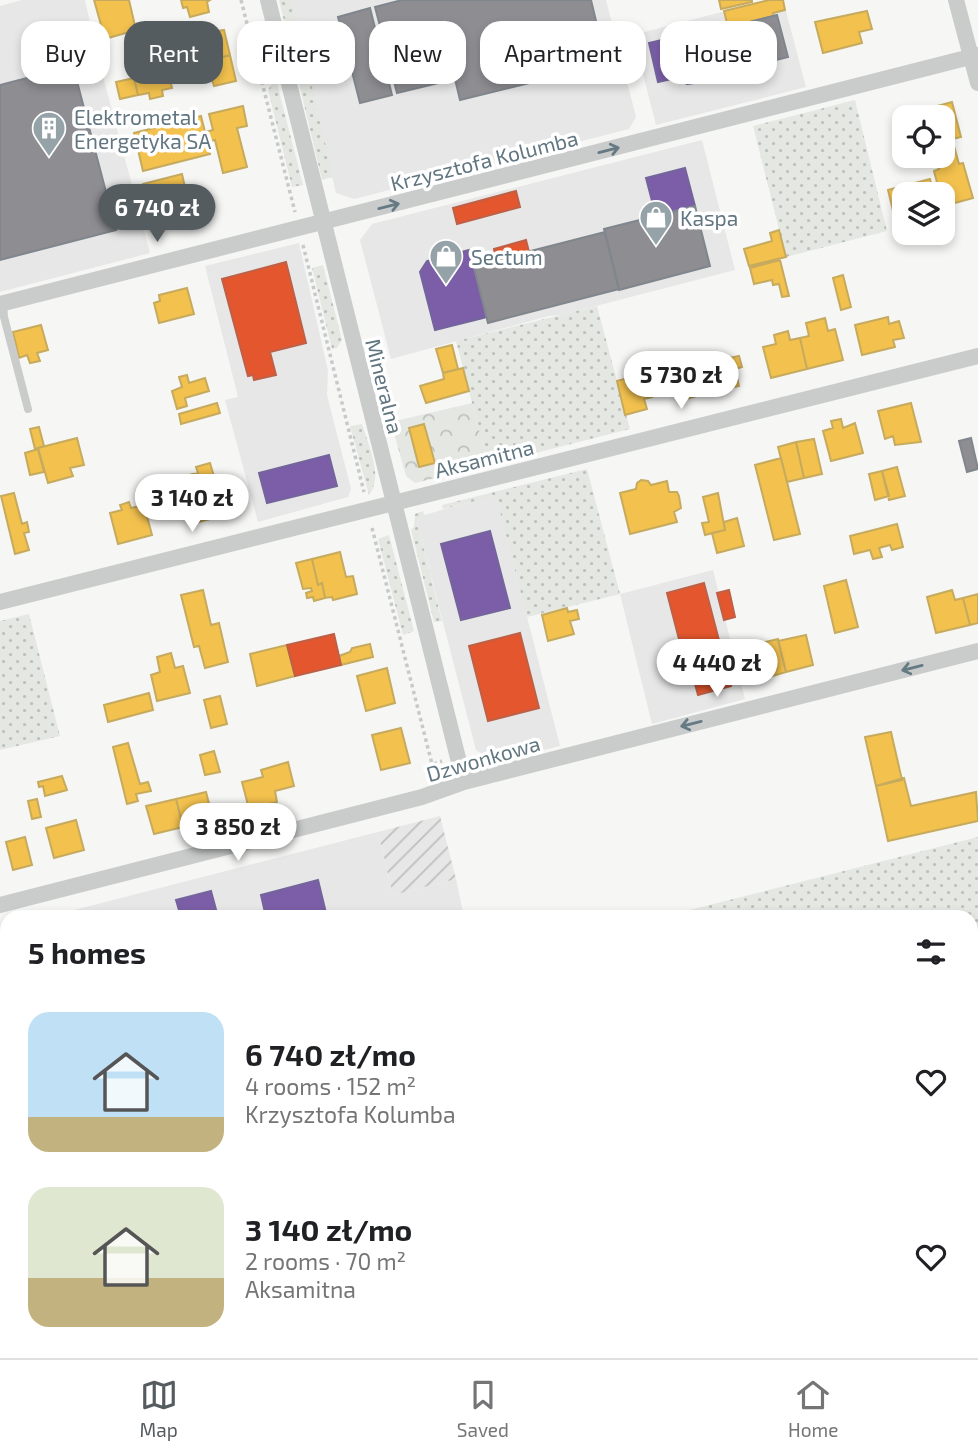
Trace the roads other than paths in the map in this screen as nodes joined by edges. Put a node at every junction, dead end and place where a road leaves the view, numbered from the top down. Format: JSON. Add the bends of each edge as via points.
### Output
{"nodes":[{"id":1,"x":268,"y":0,"type":"edge"},
{"id":2,"x":956,"y":0,"type":"edge"},
{"id":3,"x":974,"y":56,"type":"edge"},
{"id":4,"x":978,"y":83,"type":"edge"},
{"id":5,"x":322,"y":222,"type":"junction"},
{"id":6,"x":1,"y":303,"type":"edge"},
{"id":7,"x":978,"y":356,"type":"edge"},
{"id":8,"x":28,"y":409,"type":"dead end"},
{"id":9,"x":393,"y":503,"type":"junction"},
{"id":10,"x":0,"y":602,"type":"edge"},
{"id":11,"x":978,"y":651,"type":"edge"},
{"id":12,"x":464,"y":782,"type":"junction"},
{"id":13,"x":0,"y":905,"type":"edge"}],
"edges":[{"from":1,"to":5,"type":"street","name":"Mineralna"},
{"from":2,"to":3,"type":"street"},
{"from":3,"to":4,"type":"street"},
{"from":5,"to":3,"type":"street","name":"Krzysztofa Kolumba","one_way":true},
{"from":5,"to":6,"type":"street","name":"Krzysztofa Kolumba"},
{"from":5,"to":9,"type":"street","name":"Mineralna"},
{"from":6,"to":8,"type":"lane"},
{"from":7,"to":9,"type":"street","name":"Aksamitna"},
{"from":9,"to":10,"type":"street","name":"Aksamitna"},
{"from":9,"to":12,"type":"street","name":"Mineralna"},
{"from":11,"to":12,"type":"street","name":"Dzwonkowa","one_way":true},
{"from":12,"to":13,"type":"street","name":"Dzwonkowa","via":[[422,797]]}]}
